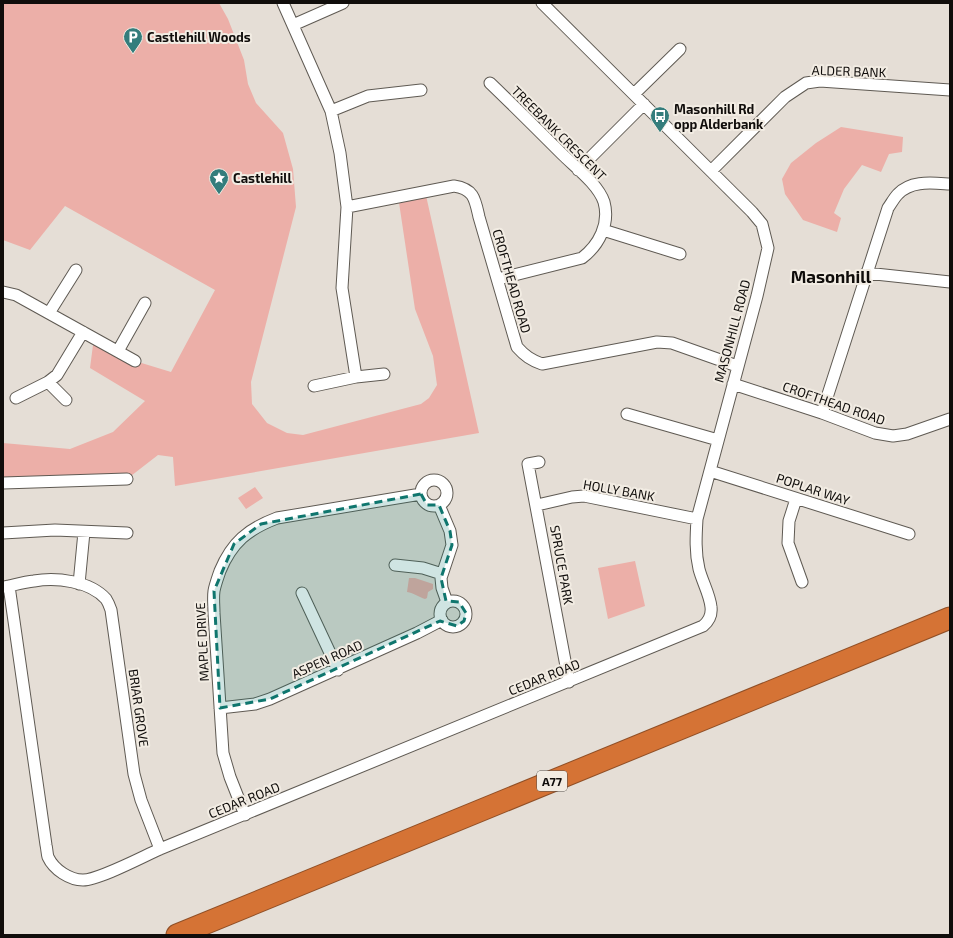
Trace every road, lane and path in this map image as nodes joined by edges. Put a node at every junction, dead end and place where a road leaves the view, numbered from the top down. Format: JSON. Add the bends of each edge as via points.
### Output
{"nodes":[{"id":1,"x":283,"y":3,"type":"edge"},
{"id":2,"x":343,"y":3,"type":"edge"},
{"id":3,"x":542,"y":3,"type":"edge"},
{"id":4,"x":293,"y":25,"type":"junction"},
{"id":5,"x":680,"y":49,"type":"dead end"},
{"id":6,"x":490,"y":83,"type":"dead end"},
{"id":7,"x":421,"y":90,"type":"dead end"},
{"id":8,"x":950,"y":90,"type":"edge"},
{"id":9,"x":634,"y":94,"type":"junction"},
{"id":10,"x":644,"y":104,"type":"junction"},
{"id":11,"x":331,"y":111,"type":"junction"},
{"id":12,"x":578,"y":170,"type":"junction"},
{"id":13,"x":711,"y":171,"type":"junction"},
{"id":14,"x":950,"y":184,"type":"edge"},
{"id":15,"x":347,"y":207,"type":"junction"},
{"id":16,"x":603,"y":230,"type":"junction"},
{"id":17,"x":680,"y":254,"type":"dead end"},
{"id":18,"x":76,"y":270,"type":"dead end"},
{"id":19,"x":866,"y":273,"type":"junction"},
{"id":20,"x":498,"y":279,"type":"junction"},
{"id":21,"x":950,"y":282,"type":"edge"},
{"id":22,"x":3,"y":292,"type":"edge"},
{"id":23,"x":145,"y":303,"type":"dead end"},
{"id":24,"x":48,"y":313,"type":"junction"},
{"id":25,"x":83,"y":332,"type":"junction"},
{"id":26,"x":118,"y":351,"type":"junction"},
{"id":27,"x":135,"y":361,"type":"dead end"},
{"id":28,"x":737,"y":366,"type":"junction"},
{"id":29,"x":384,"y":374,"type":"dead end"},
{"id":30,"x":356,"y":377,"type":"junction"},
{"id":31,"x":48,"y":382,"type":"junction"},
{"id":32,"x":733,"y":384,"type":"junction"},
{"id":33,"x":314,"y":386,"type":"dead end"},
{"id":34,"x":16,"y":398,"type":"dead end"},
{"id":35,"x":66,"y":400,"type":"dead end"},
{"id":36,"x":627,"y":414,"type":"dead end"},
{"id":37,"x":822,"y":414,"type":"junction"},
{"id":38,"x":949,"y":422,"type":"edge"},
{"id":39,"x":718,"y":440,"type":"junction"},
{"id":40,"x":539,"y":462,"type":"dead end"},
{"id":41,"x":710,"y":471,"type":"junction"},
{"id":42,"x":127,"y":479,"type":"dead end"},
{"id":43,"x":3,"y":484,"type":"edge"},
{"id":44,"x":420,"y":494,"type":"junction"},
{"id":45,"x":796,"y":499,"type":"junction"},
{"id":46,"x":439,"y":505,"type":"junction"},
{"id":47,"x":537,"y":505,"type":"junction"},
{"id":48,"x":697,"y":519,"type":"junction"},
{"id":49,"x":84,"y":532,"type":"junction"},
{"id":50,"x":3,"y":533,"type":"edge"},
{"id":51,"x":127,"y":533,"type":"dead end"},
{"id":52,"x":909,"y":534,"type":"dead end"},
{"id":53,"x":395,"y":566,"type":"dead end"},
{"id":54,"x":442,"y":574,"type":"junction"},
{"id":55,"x":802,"y":582,"type":"dead end"},
{"id":56,"x":79,"y":584,"type":"junction"},
{"id":57,"x":6,"y":586,"type":"edge"},
{"id":58,"x":302,"y":593,"type":"dead end"},
{"id":59,"x":446,"y":602,"type":"junction"},
{"id":60,"x":950,"y":618,"type":"edge"},
{"id":61,"x":442,"y":620,"type":"junction"},
{"id":62,"x":708,"y":622,"type":"joint"},
{"id":63,"x":338,"y":670,"type":"junction"},
{"id":64,"x":569,"y":682,"type":"junction"},
{"id":65,"x":220,"y":708,"type":"junction"},
{"id":66,"x":245,"y":815,"type":"junction"},
{"id":67,"x":160,"y":849,"type":"junction"},
{"id":68,"x":177,"y":935,"type":"edge"}],
"edges":[{"from":1,"to":4,"type":"street"},
{"from":2,"to":4,"type":"street"},
{"from":3,"to":9,"type":"street","name":"MASONHILL ROAD"},
{"from":4,"to":11,"type":"street"},
{"from":5,"to":9,"type":"street"},
{"from":6,"to":12,"type":"street","name":"TREEBANK CRESCENT"},
{"from":7,"to":11,"type":"street","via":[[368,96]]},
{"from":8,"to":13,"type":"street","name":"ALDER BANK","via":[[820,81],[806,83],[785,97]]},
{"from":9,"to":10,"type":"street","name":"MASONHILL ROAD"},
{"from":10,"to":12,"type":"street"},
{"from":10,"to":13,"type":"street","name":"MASONHILL ROAD"},
{"from":11,"to":15,"type":"street"},
{"from":12,"to":16,"type":"street","name":"TREEBANK CRESCENT","via":[[604,202],[606,217]]},
{"from":13,"to":28,"type":"street","name":"MASONHILL ROAD","via":[[762,224],[768,248]]},
{"from":14,"to":19,"type":"street","via":[[924,182],[910,186],[898,194],[888,208]]},
{"from":15,"to":20,"type":"street","name":"CROFTHEAD ROAD","via":[[454,186],[463,188],[472,194],[476,202]]},
{"from":15,"to":30,"type":"street","via":[[342,288]]},
{"from":16,"to":17,"type":"street"},
{"from":16,"to":20,"type":"street","name":"TREEBANK CRESCENT","via":[[599,242],[582,258]]},
{"from":18,"to":24,"type":"street"},
{"from":19,"to":21,"type":"street"},
{"from":19,"to":37,"type":"street"},
{"from":20,"to":28,"type":"street","name":"CROFTHEAD ROAD","via":[[517,347],[532,361],[542,364],[657,342],[672,343]]},
{"from":22,"to":24,"type":"street","via":[[16,295]]},
{"from":23,"to":26,"type":"street"},
{"from":24,"to":25,"type":"street"},
{"from":25,"to":26,"type":"street"},
{"from":25,"to":31,"type":"street","via":[[57,375]]},
{"from":26,"to":27,"type":"street"},
{"from":28,"to":32,"type":"street","name":"MASONHILL ROAD"},
{"from":29,"to":30,"type":"street"},
{"from":30,"to":33,"type":"street"},
{"from":31,"to":34,"type":"street"},
{"from":31,"to":35,"type":"street"},
{"from":32,"to":37,"type":"street","name":"CROFTHEAD ROAD"},
{"from":32,"to":39,"type":"street","name":"MASONHILL ROAD"},
{"from":36,"to":39,"type":"street"},
{"from":37,"to":38,"type":"street","name":"CROFTHEAD ROAD","via":[[875,433],[893,436]]},
{"from":39,"to":41,"type":"street","name":"MASONHILL ROAD"},
{"from":40,"to":47,"type":"street","name":"SPRUCE PARK","via":[[528,464]]},
{"from":41,"to":45,"type":"street","name":"POPLAR WAY"},
{"from":41,"to":48,"type":"street","name":"MASONHILL ROAD"},
{"from":42,"to":43,"type":"street"},
{"from":44,"to":46,"type":"street","via":[[427,505]]},
{"from":44,"to":46,"type":"street","via":[[427,482],[440,482],[447,494],[443,503]]},
{"from":44,"to":65,"type":"street","name":"MAPLE DRIVE","via":[[277,518],[261,524],[234,544],[225,559],[214,591]]},
{"from":45,"to":52,"type":"street","name":"POPLAR WAY"},
{"from":45,"to":55,"type":"street","via":[[789,520],[788,543]]},
{"from":46,"to":54,"type":"street","via":[[450,531],[452,545]]},
{"from":47,"to":48,"type":"street","name":"HOLLY BANK","via":[[584,496]]},
{"from":47,"to":64,"type":"street","name":"SPRUCE PARK"},
{"from":48,"to":62,"type":"street","name":"MASONHILL ROAD","via":[[696,548],[699,568],[711,607]]},
{"from":49,"to":50,"type":"street","via":[[55,530]]},
{"from":49,"to":51,"type":"street"},
{"from":49,"to":56,"type":"street"},
{"from":53,"to":54,"type":"street","via":[[423,568]]},
{"from":54,"to":59,"type":"street"},
{"from":56,"to":57,"type":"street","name":"BRIAR GROVE","via":[[63,580],[34,580]]},
{"from":56,"to":67,"type":"street","name":"BRIAR GROVE","via":[[99,593],[111,610],[134,774],[140,800]]},
{"from":57,"to":67,"type":"street","name":"CEDAR ROAD","via":[[48,858],[57,869],[70,877],[84,880]]},
{"from":58,"to":63,"type":"street"},
{"from":59,"to":61,"type":"street","via":[[440,610]]},
{"from":59,"to":61,"type":"street","via":[[459,602],[465,609],[466,617],[457,626],[448,626]]},
{"from":60,"to":68,"type":"highway","number":"A77"},
{"from":61,"to":63,"type":"street","name":"ASPEN ROAD"},
{"from":62,"to":64,"type":"street","name":"CEDAR ROAD"},
{"from":63,"to":65,"type":"street","name":"ASPEN ROAD","via":[[255,704]]},
{"from":64,"to":66,"type":"street","name":"CEDAR ROAD"},
{"from":65,"to":66,"type":"street","name":"MAPLE DRIVE","via":[[223,753]]},
{"from":66,"to":67,"type":"street","name":"CEDAR ROAD"}]}
